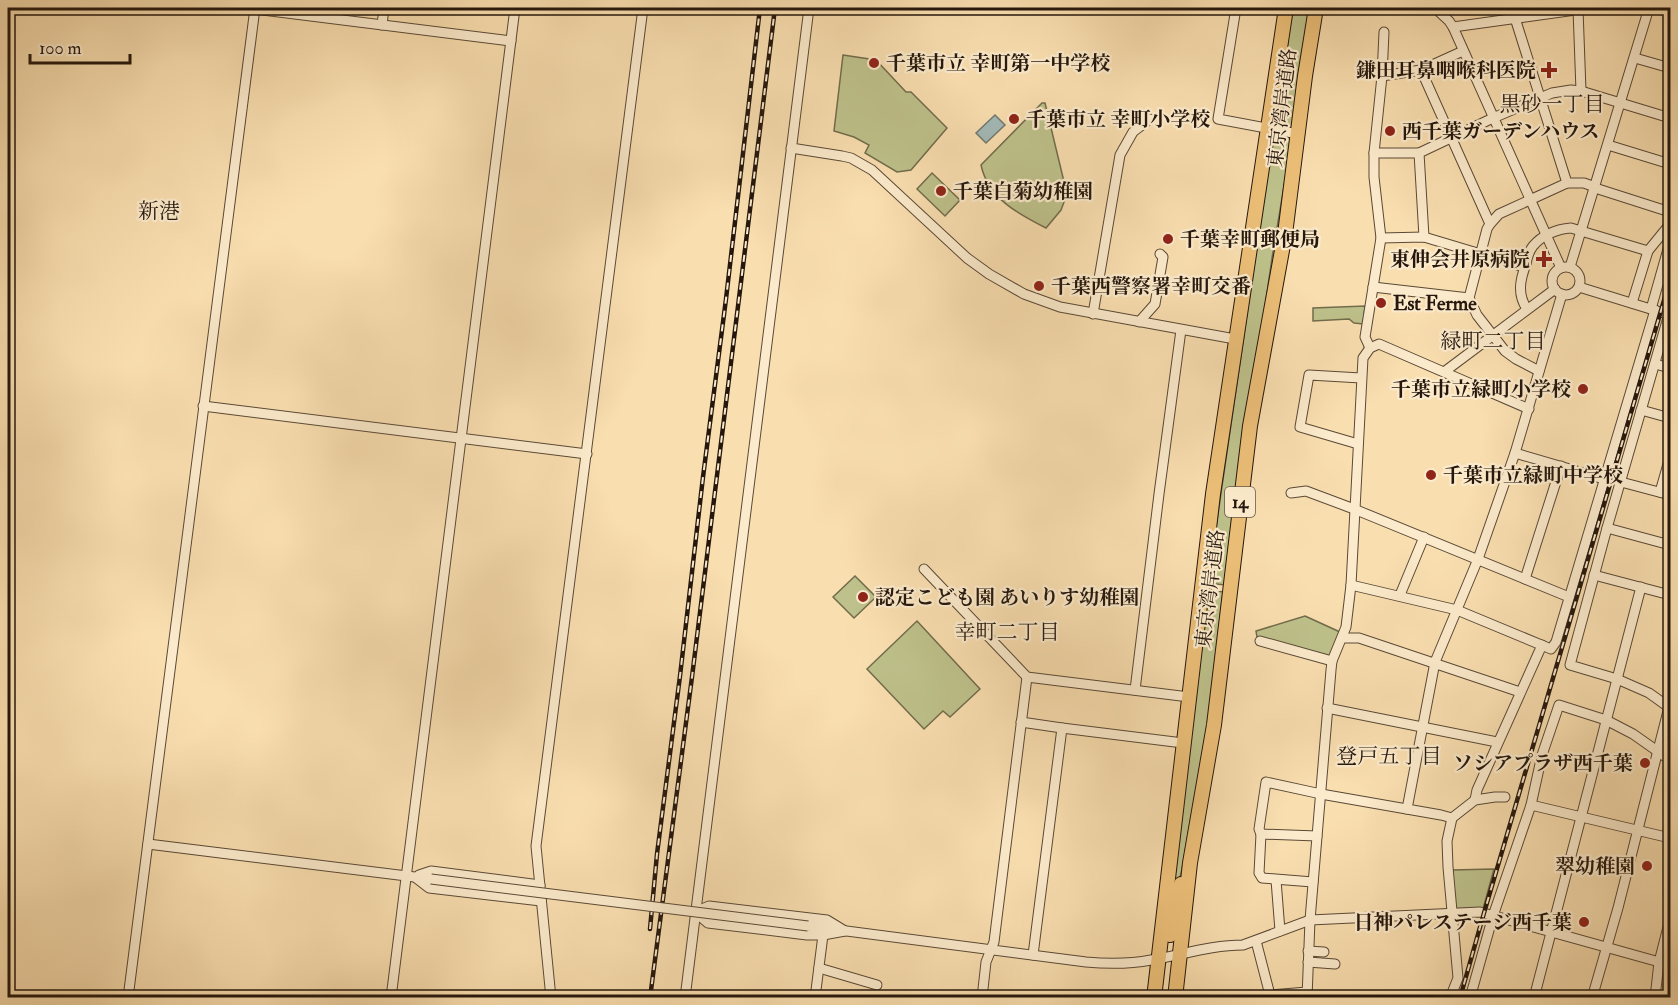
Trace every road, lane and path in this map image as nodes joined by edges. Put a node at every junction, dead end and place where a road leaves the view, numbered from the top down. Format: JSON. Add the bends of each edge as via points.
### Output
{"nodes":[{"id":1,"x":254,"y":8,"type":"edge"},
{"id":2,"x":384,"y":8,"type":"edge"},
{"id":3,"x":515,"y":8,"type":"edge"},
{"id":4,"x":643,"y":8,"type":"edge"},
{"id":5,"x":809,"y":8,"type":"edge"},
{"id":6,"x":1236,"y":8,"type":"edge"},
{"id":7,"x":1286,"y":8,"type":"edge"},
{"id":8,"x":1316,"y":8,"type":"edge"},
{"id":9,"x":1435,"y":8,"type":"edge"},
{"id":10,"x":1590,"y":8,"type":"edge"},
{"id":11,"x":1649,"y":8,"type":"edge"},
{"id":12,"x":1578,"y":9,"type":"junction"},
{"id":13,"x":1548,"y":10,"type":"edge"},
{"id":14,"x":1515,"y":18,"type":"junction"},
{"id":15,"x":382,"y":25,"type":"junction"},
{"id":16,"x":1453,"y":27,"type":"junction"},
{"id":17,"x":1384,"y":32,"type":"dead end"},
{"id":18,"x":511,"y":41,"type":"junction"},
{"id":19,"x":1463,"y":51,"type":"junction"},
{"id":20,"x":1635,"y":58,"type":"junction"},
{"id":21,"x":1671,"y":68,"type":"edge"},
{"id":22,"x":1421,"y":70,"type":"junction"},
{"id":23,"x":1382,"y":76,"type":"junction"},
{"id":24,"x":1581,"y":92,"type":"junction"},
{"id":25,"x":1540,"y":99,"type":"junction"},
{"id":26,"x":1620,"y":103,"type":"junction"},
{"id":27,"x":1493,"y":118,"type":"junction"},
{"id":28,"x":1671,"y":118,"type":"edge"},
{"id":29,"x":1150,"y":119,"type":"dead end"},
{"id":30,"x":1268,"y":129,"type":"junction"},
{"id":31,"x":1298,"y":134,"type":"junction"},
{"id":32,"x":1452,"y":138,"type":"junction"},
{"id":33,"x":1608,"y":145,"type":"junction"},
{"id":34,"x":791,"y":148,"type":"junction"},
{"id":35,"x":1374,"y":153,"type":"junction"},
{"id":36,"x":1419,"y":153,"type":"junction"},
{"id":37,"x":1671,"y":164,"type":"edge"},
{"id":38,"x":1567,"y":183,"type":"junction"},
{"id":39,"x":1595,"y":187,"type":"junction"},
{"id":40,"x":1530,"y":200,"type":"junction"},
{"id":41,"x":1671,"y":212,"type":"edge"},
{"id":42,"x":1490,"y":224,"type":"junction"},
{"id":43,"x":1671,"y":224,"type":"edge"},
{"id":44,"x":1582,"y":231,"type":"junction"},
{"id":45,"x":1546,"y":236,"type":"junction"},
{"id":46,"x":1424,"y":237,"type":"junction"},
{"id":47,"x":1381,"y":238,"type":"junction"},
{"id":48,"x":1671,"y":242,"type":"edge"},
{"id":49,"x":1648,"y":251,"type":"junction"},
{"id":50,"x":1160,"y":254,"type":"dead end"},
{"id":51,"x":1481,"y":254,"type":"junction"},
{"id":52,"x":1524,"y":267,"type":"junction"},
{"id":53,"x":1566,"y":267,"type":"junction"},
{"id":54,"x":1579,"y":286,"type":"junction"},
{"id":55,"x":1373,"y":287,"type":"junction"},
{"id":56,"x":1558,"y":292,"type":"junction"},
{"id":57,"x":1469,"y":298,"type":"junction"},
{"id":58,"x":1632,"y":303,"type":"junction"},
{"id":59,"x":1527,"y":309,"type":"junction"},
{"id":60,"x":1653,"y":310,"type":"junction"},
{"id":61,"x":1093,"y":314,"type":"junction"},
{"id":62,"x":1670,"y":314,"type":"edge"},
{"id":63,"x":1139,"y":322,"type":"junction"},
{"id":64,"x":1181,"y":330,"type":"junction"},
{"id":65,"x":1493,"y":335,"type":"junction"},
{"id":66,"x":1235,"y":339,"type":"junction"},
{"id":67,"x":1370,"y":348,"type":"junction"},
{"id":68,"x":1655,"y":364,"type":"junction"},
{"id":69,"x":1671,"y":368,"type":"edge"},
{"id":70,"x":1539,"y":371,"type":"junction"},
{"id":71,"x":1444,"y":372,"type":"junction"},
{"id":72,"x":1361,"y":378,"type":"junction"},
{"id":73,"x":203,"y":406,"type":"junction"},
{"id":74,"x":1528,"y":409,"type":"junction"},
{"id":75,"x":1641,"y":410,"type":"junction"},
{"id":76,"x":1671,"y":418,"type":"edge"},
{"id":77,"x":461,"y":438,"type":"junction"},
{"id":78,"x":1358,"y":444,"type":"junction"},
{"id":79,"x":1515,"y":453,"type":"junction"},
{"id":80,"x":587,"y":454,"type":"junction"},
{"id":81,"x":1671,"y":458,"type":"edge"},
{"id":82,"x":1561,"y":466,"type":"junction"},
{"id":83,"x":1604,"y":479,"type":"junction"},
{"id":84,"x":1621,"y":482,"type":"junction"},
{"id":85,"x":1660,"y":492,"type":"junction"},
{"id":86,"x":1292,"y":493,"type":"dead end"},
{"id":87,"x":1671,"y":495,"type":"edge"},
{"id":88,"x":1354,"y":509,"type":"junction"},
{"id":89,"x":1607,"y":528,"type":"junction"},
{"id":90,"x":1424,"y":537,"type":"junction"},
{"id":91,"x":1671,"y":545,"type":"edge"},
{"id":92,"x":1478,"y":559,"type":"junction"},
{"id":93,"x":924,"y":569,"type":"dead end"},
{"id":94,"x":1594,"y":575,"type":"junction"},
{"id":95,"x":1525,"y":579,"type":"junction"},
{"id":96,"x":1351,"y":585,"type":"junction"},
{"id":97,"x":1641,"y":587,"type":"junction"},
{"id":98,"x":1671,"y":595,"type":"edge"},
{"id":99,"x":1400,"y":596,"type":"junction"},
{"id":100,"x":1569,"y":597,"type":"junction"},
{"id":101,"x":1457,"y":610,"type":"junction"},
{"id":102,"x":1342,"y":638,"type":"junction"},
{"id":103,"x":1260,"y":641,"type":"dead end"},
{"id":104,"x":1542,"y":645,"type":"junction"},
{"id":105,"x":1332,"y":661,"type":"junction"},
{"id":106,"x":1435,"y":662,"type":"junction"},
{"id":107,"x":1027,"y":677,"type":"junction"},
{"id":108,"x":1617,"y":679,"type":"junction"},
{"id":109,"x":1135,"y":690,"type":"junction"},
{"id":110,"x":1520,"y":692,"type":"junction"},
{"id":111,"x":1189,"y":697,"type":"junction"},
{"id":112,"x":1670,"y":706,"type":"edge"},
{"id":113,"x":1327,"y":708,"type":"junction"},
{"id":114,"x":1606,"y":720,"type":"junction"},
{"id":115,"x":1021,"y":722,"type":"junction"},
{"id":116,"x":1422,"y":727,"type":"junction"},
{"id":117,"x":1062,"y":728,"type":"junction"},
{"id":118,"x":1497,"y":742,"type":"junction"},
{"id":119,"x":1183,"y":743,"type":"junction"},
{"id":120,"x":1658,"y":752,"type":"junction"},
{"id":121,"x":1671,"y":760,"type":"edge"},
{"id":122,"x":1321,"y":794,"type":"junction"},
{"id":123,"x":1505,"y":797,"type":"dead end"},
{"id":124,"x":1475,"y":801,"type":"junction"},
{"id":125,"x":1531,"y":805,"type":"junction"},
{"id":126,"x":1407,"y":809,"type":"junction"},
{"id":127,"x":1580,"y":816,"type":"junction"},
{"id":128,"x":1452,"y":818,"type":"junction"},
{"id":129,"x":1638,"y":830,"type":"junction"},
{"id":130,"x":1261,"y":834,"type":"junction"},
{"id":131,"x":1317,"y":836,"type":"junction"},
{"id":132,"x":1671,"y":838,"type":"edge"},
{"id":133,"x":148,"y":844,"type":"junction"},
{"id":134,"x":1191,"y":863,"type":"junction"},
{"id":135,"x":410,"y":876,"type":"junction"},
{"id":136,"x":1276,"y":880,"type":"junction"},
{"id":137,"x":1313,"y":882,"type":"junction"},
{"id":138,"x":540,"y":885,"type":"junction"},
{"id":139,"x":541,"y":901,"type":"junction"},
{"id":140,"x":695,"y":912,"type":"junction"},
{"id":141,"x":1451,"y":913,"type":"junction"},
{"id":142,"x":1493,"y":916,"type":"junction"},
{"id":143,"x":1671,"y":919,"type":"edge"},
{"id":144,"x":1310,"y":920,"type":"junction"},
{"id":145,"x":845,"y":931,"type":"junction"},
{"id":146,"x":1280,"y":931,"type":"junction"},
{"id":147,"x":1551,"y":932,"type":"junction"},
{"id":148,"x":823,"y":935,"type":"junction"},
{"id":149,"x":1256,"y":941,"type":"junction"},
{"id":150,"x":1606,"y":947,"type":"junction"},
{"id":151,"x":991,"y":950,"type":"junction"},
{"id":152,"x":1308,"y":951,"type":"junction"},
{"id":153,"x":1324,"y":952,"type":"dead end"},
{"id":154,"x":1180,"y":953,"type":"junction"},
{"id":155,"x":1033,"y":955,"type":"junction"},
{"id":156,"x":1158,"y":959,"type":"junction"},
{"id":157,"x":1308,"y":962,"type":"junction"},
{"id":158,"x":1659,"y":962,"type":"junction"},
{"id":159,"x":1335,"y":964,"type":"dead end"},
{"id":160,"x":1671,"y":965,"type":"edge"},
{"id":161,"x":819,"y":968,"type":"junction"},
{"id":162,"x":877,"y":985,"type":"dead end"},
{"id":163,"x":1307,"y":995,"type":"edge"},
{"id":164,"x":982,"y":997,"type":"edge"},
{"id":165,"x":128,"y":998,"type":"edge"},
{"id":166,"x":391,"y":998,"type":"edge"},
{"id":167,"x":551,"y":998,"type":"edge"},
{"id":168,"x":685,"y":998,"type":"edge"},
{"id":169,"x":815,"y":998,"type":"edge"},
{"id":170,"x":1154,"y":998,"type":"edge"},
{"id":171,"x":1166,"y":998,"type":"edge"},
{"id":172,"x":1175,"y":998,"type":"edge"},
{"id":173,"x":1450,"y":998,"type":"edge"},
{"id":174,"x":1470,"y":998,"type":"edge"},
{"id":175,"x":1534,"y":998,"type":"edge"},
{"id":176,"x":1592,"y":998,"type":"edge"},
{"id":177,"x":1655,"y":998,"type":"edge"}],
"edges":[{"from":1,"to":15,"type":"street"},
{"from":1,"to":73,"type":"street"},
{"from":2,"to":15,"type":"street"},
{"from":3,"to":18,"type":"street"},
{"from":4,"to":80,"type":"street"},
{"from":5,"to":34,"type":"street"},
{"from":6,"to":30,"type":"street","via":[[1218,120]]},
{"from":7,"to":30,"type":"highway","name":"東京湾岸道路","number":"14"},
{"from":8,"to":31,"type":"highway","name":"東京湾岸道路","number":"14"},
{"from":9,"to":16,"type":"street"},
{"from":10,"to":12,"type":"street"},
{"from":11,"to":20,"type":"street"},
{"from":12,"to":13,"type":"street"},
{"from":12,"to":24,"type":"street"},
{"from":13,"to":14,"type":"street"},
{"from":14,"to":16,"type":"street"},
{"from":14,"to":25,"type":"street"},
{"from":15,"to":18,"type":"street"},
{"from":16,"to":19,"type":"street"},
{"from":17,"to":23,"type":"street"},
{"from":18,"to":77,"type":"street"},
{"from":19,"to":22,"type":"street"},
{"from":19,"to":27,"type":"street"},
{"from":20,"to":21,"type":"street"},
{"from":20,"to":26,"type":"street"},
{"from":22,"to":23,"type":"street"},
{"from":22,"to":32,"type":"street"},
{"from":23,"to":35,"type":"street"},
{"from":24,"to":25,"type":"street","via":[[1561,91]]},
{"from":24,"to":26,"type":"street"},
{"from":25,"to":27,"type":"street"},
{"from":25,"to":38,"type":"street"},
{"from":26,"to":28,"type":"street"},
{"from":26,"to":33,"type":"street"},
{"from":27,"to":32,"type":"street"},
{"from":27,"to":40,"type":"street"},
{"from":29,"to":61,"type":"street","via":[[1133,132],[1120,155]]},
{"from":30,"to":31,"type":"street"},
{"from":30,"to":66,"type":"highway","name":"東京湾岸道路","number":"14"},
{"from":31,"to":134,"type":"highway","name":"東京湾岸道路","number":"14","via":[[1285,234],[1250,426],[1214,725]]},
{"from":32,"to":36,"type":"street"},
{"from":32,"to":42,"type":"street"},
{"from":33,"to":37,"type":"street"},
{"from":33,"to":39,"type":"street"},
{"from":34,"to":61,"type":"street","via":[[842,156],[859,163],[882,177],[989,274],[1037,299]]},
{"from":34,"to":140,"type":"street"},
{"from":35,"to":36,"type":"street"},
{"from":35,"to":47,"type":"street"},
{"from":36,"to":46,"type":"street"},
{"from":38,"to":39,"type":"street"},
{"from":38,"to":40,"type":"street"},
{"from":39,"to":41,"type":"street"},
{"from":39,"to":44,"type":"street"},
{"from":40,"to":42,"type":"street","via":[[1499,214]]},
{"from":40,"to":45,"type":"street"},
{"from":42,"to":51,"type":"street"},
{"from":43,"to":49,"type":"street"},
{"from":44,"to":45,"type":"street","via":[[1563,229]]},
{"from":44,"to":49,"type":"street"},
{"from":44,"to":53,"type":"street"},
{"from":45,"to":52,"type":"street","via":[[1533,246]]},
{"from":45,"to":53,"type":"street"},
{"from":46,"to":47,"type":"street"},
{"from":46,"to":51,"type":"street"},
{"from":47,"to":55,"type":"street"},
{"from":48,"to":60,"type":"street"},
{"from":49,"to":58,"type":"street"},
{"from":50,"to":63,"type":"street","via":[[1163,258],[1155,304]]},
{"from":51,"to":52,"type":"street"},
{"from":51,"to":57,"type":"street"},
{"from":52,"to":59,"type":"street","via":[[1520,288]]},
{"from":53,"to":54,"type":"street","via":[[1578,273]]},
{"from":53,"to":56,"type":"street","via":[[1554,273],[1552,281]]},
{"from":54,"to":56,"type":"street","via":[[1573,293]]},
{"from":54,"to":58,"type":"street"},
{"from":55,"to":57,"type":"street"},
{"from":55,"to":67,"type":"street","via":[[1365,337]]},
{"from":56,"to":59,"type":"street"},
{"from":56,"to":70,"type":"street"},
{"from":57,"to":65,"type":"street"},
{"from":58,"to":60,"type":"street"},
{"from":59,"to":65,"type":"street"},
{"from":60,"to":62,"type":"street"},
{"from":60,"to":83,"type":"street"},
{"from":61,"to":63,"type":"street"},
{"from":62,"to":68,"type":"street"},
{"from":63,"to":64,"type":"street"},
{"from":64,"to":66,"type":"street"},
{"from":64,"to":109,"type":"street"},
{"from":65,"to":70,"type":"street","via":[[1505,351]]},
{"from":65,"to":71,"type":"street"},
{"from":66,"to":111,"type":"highway","name":"東京湾岸道路","number":"14"},
{"from":67,"to":71,"type":"street","via":[[1379,344]]},
{"from":67,"to":72,"type":"street","via":[[1363,358]]},
{"from":68,"to":69,"type":"street"},
{"from":68,"to":75,"type":"street"},
{"from":70,"to":74,"type":"street"},
{"from":71,"to":74,"type":"street"},
{"from":72,"to":78,"type":"street"},
{"from":72,"to":78,"type":"street","via":[[1309,375],[1300,427]]},
{"from":73,"to":77,"type":"street"},
{"from":73,"to":133,"type":"street"},
{"from":74,"to":79,"type":"street"},
{"from":75,"to":76,"type":"street"},
{"from":75,"to":84,"type":"street"},
{"from":77,"to":80,"type":"street"},
{"from":77,"to":135,"type":"street"},
{"from":78,"to":88,"type":"street"},
{"from":79,"to":82,"type":"street"},
{"from":79,"to":92,"type":"street"},
{"from":80,"to":138,"type":"street","via":[[536,846]]},
{"from":81,"to":85,"type":"street"},
{"from":82,"to":83,"type":"street"},
{"from":82,"to":95,"type":"street"},
{"from":83,"to":100,"type":"street"},
{"from":84,"to":85,"type":"street"},
{"from":84,"to":89,"type":"street"},
{"from":85,"to":87,"type":"street"},
{"from":86,"to":88,"type":"street","via":[[1306,491]]},
{"from":88,"to":90,"type":"street"},
{"from":88,"to":96,"type":"street"},
{"from":89,"to":91,"type":"street"},
{"from":89,"to":94,"type":"street"},
{"from":90,"to":92,"type":"street"},
{"from":90,"to":99,"type":"street"},
{"from":92,"to":95,"type":"street"},
{"from":92,"to":101,"type":"street"},
{"from":93,"to":107,"type":"street"},
{"from":94,"to":97,"type":"street"},
{"from":94,"to":108,"type":"street","via":[[1570,665]]},
{"from":95,"to":100,"type":"street"},
{"from":96,"to":99,"type":"street"},
{"from":96,"to":102,"type":"street"},
{"from":97,"to":98,"type":"street"},
{"from":97,"to":108,"type":"street"},
{"from":99,"to":101,"type":"street"},
{"from":100,"to":104,"type":"street","via":[[1556,642],[1551,649]]},
{"from":101,"to":104,"type":"street"},
{"from":101,"to":106,"type":"street"},
{"from":102,"to":105,"type":"street"},
{"from":102,"to":106,"type":"street","via":[[1359,638]]},
{"from":103,"to":105,"type":"street"},
{"from":104,"to":110,"type":"street"},
{"from":105,"to":113,"type":"street"},
{"from":106,"to":110,"type":"street"},
{"from":106,"to":116,"type":"street"},
{"from":107,"to":109,"type":"street"},
{"from":107,"to":115,"type":"street"},
{"from":108,"to":112,"type":"street"},
{"from":108,"to":114,"type":"street"},
{"from":109,"to":111,"type":"street"},
{"from":110,"to":118,"type":"street"},
{"from":111,"to":119,"type":"highway","name":"東京湾岸道路","number":"14"},
{"from":112,"to":120,"type":"street"},
{"from":113,"to":116,"type":"street"},
{"from":113,"to":122,"type":"street"},
{"from":114,"to":120,"type":"street"},
{"from":114,"to":125,"type":"street","via":[[1560,705],[1542,755]]},
{"from":114,"to":127,"type":"street"},
{"from":115,"to":117,"type":"street"},
{"from":115,"to":151,"type":"street"},
{"from":116,"to":118,"type":"street"},
{"from":116,"to":126,"type":"street"},
{"from":117,"to":119,"type":"street"},
{"from":117,"to":155,"type":"street"},
{"from":118,"to":124,"type":"street"},
{"from":119,"to":156,"type":"highway","name":"東京湾岸道路","number":"14"},
{"from":120,"to":121,"type":"street"},
{"from":120,"to":129,"type":"street"},
{"from":122,"to":126,"type":"street"},
{"from":122,"to":130,"type":"street","via":[[1266,782]]},
{"from":122,"to":131,"type":"street"},
{"from":123,"to":124,"type":"street"},
{"from":124,"to":128,"type":"street"},
{"from":125,"to":127,"type":"street"},
{"from":125,"to":142,"type":"street"},
{"from":126,"to":128,"type":"street"},
{"from":127,"to":129,"type":"street"},
{"from":127,"to":147,"type":"street"},
{"from":128,"to":141,"type":"street","via":[[1447,841]]},
{"from":129,"to":132,"type":"street"},
{"from":129,"to":150,"type":"street"},
{"from":130,"to":131,"type":"street"},
{"from":130,"to":136,"type":"street","via":[[1258,873],[1262,878]]},
{"from":131,"to":137,"type":"street"},
{"from":133,"to":135,"type":"street"},
{"from":133,"to":165,"type":"street"},
{"from":134,"to":154,"type":"highway","name":"東京湾岸道路","number":"14"},
{"from":134,"to":156,"type":"highway","via":[[1175,903],[1167,951]]},
{"from":135,"to":138,"type":"street","via":[[431,871]]},
{"from":135,"to":139,"type":"street","via":[[429,888]]},
{"from":135,"to":145,"type":"street","bridge":true},
{"from":135,"to":166,"type":"street"},
{"from":136,"to":137,"type":"street"},
{"from":136,"to":146,"type":"street"},
{"from":137,"to":144,"type":"street"},
{"from":138,"to":139,"type":"street"},
{"from":139,"to":167,"type":"street"},
{"from":140,"to":145,"type":"street","via":[[709,906],[827,920]]},
{"from":140,"to":148,"type":"street","via":[[708,923]]},
{"from":140,"to":168,"type":"street"},
{"from":141,"to":142,"type":"street","via":[[1480,912]]},
{"from":141,"to":144,"type":"street"},
{"from":141,"to":173,"type":"street","via":[[1458,978]]},
{"from":142,"to":147,"type":"street"},
{"from":142,"to":174,"type":"street"},
{"from":143,"to":158,"type":"street"},
{"from":144,"to":146,"type":"street"},
{"from":144,"to":152,"type":"street"},
{"from":145,"to":148,"type":"street"},
{"from":145,"to":151,"type":"street"},
{"from":146,"to":149,"type":"street"},
{"from":147,"to":150,"type":"street"},
{"from":147,"to":175,"type":"street"},
{"from":148,"to":161,"type":"street"},
{"from":149,"to":154,"type":"street"},
{"from":149,"to":163,"type":"street","via":[[1270,995]]},
{"from":150,"to":158,"type":"street"},
{"from":150,"to":176,"type":"street"},
{"from":151,"to":155,"type":"street"},
{"from":151,"to":164,"type":"street"},
{"from":152,"to":153,"type":"street"},
{"from":152,"to":157,"type":"street"},
{"from":154,"to":156,"type":"street"},
{"from":154,"to":171,"type":"highway","via":[[1170,965]]},
{"from":154,"to":172,"type":"highway","name":"東京湾岸道路","number":"14"},
{"from":155,"to":156,"type":"street","via":[[1101,964]]},
{"from":156,"to":170,"type":"highway","name":"東京湾岸道路","number":"14"},
{"from":157,"to":159,"type":"street"},
{"from":157,"to":163,"type":"street"},
{"from":158,"to":160,"type":"street"},
{"from":158,"to":177,"type":"street"},
{"from":161,"to":162,"type":"street"},
{"from":161,"to":169,"type":"street"}]}
